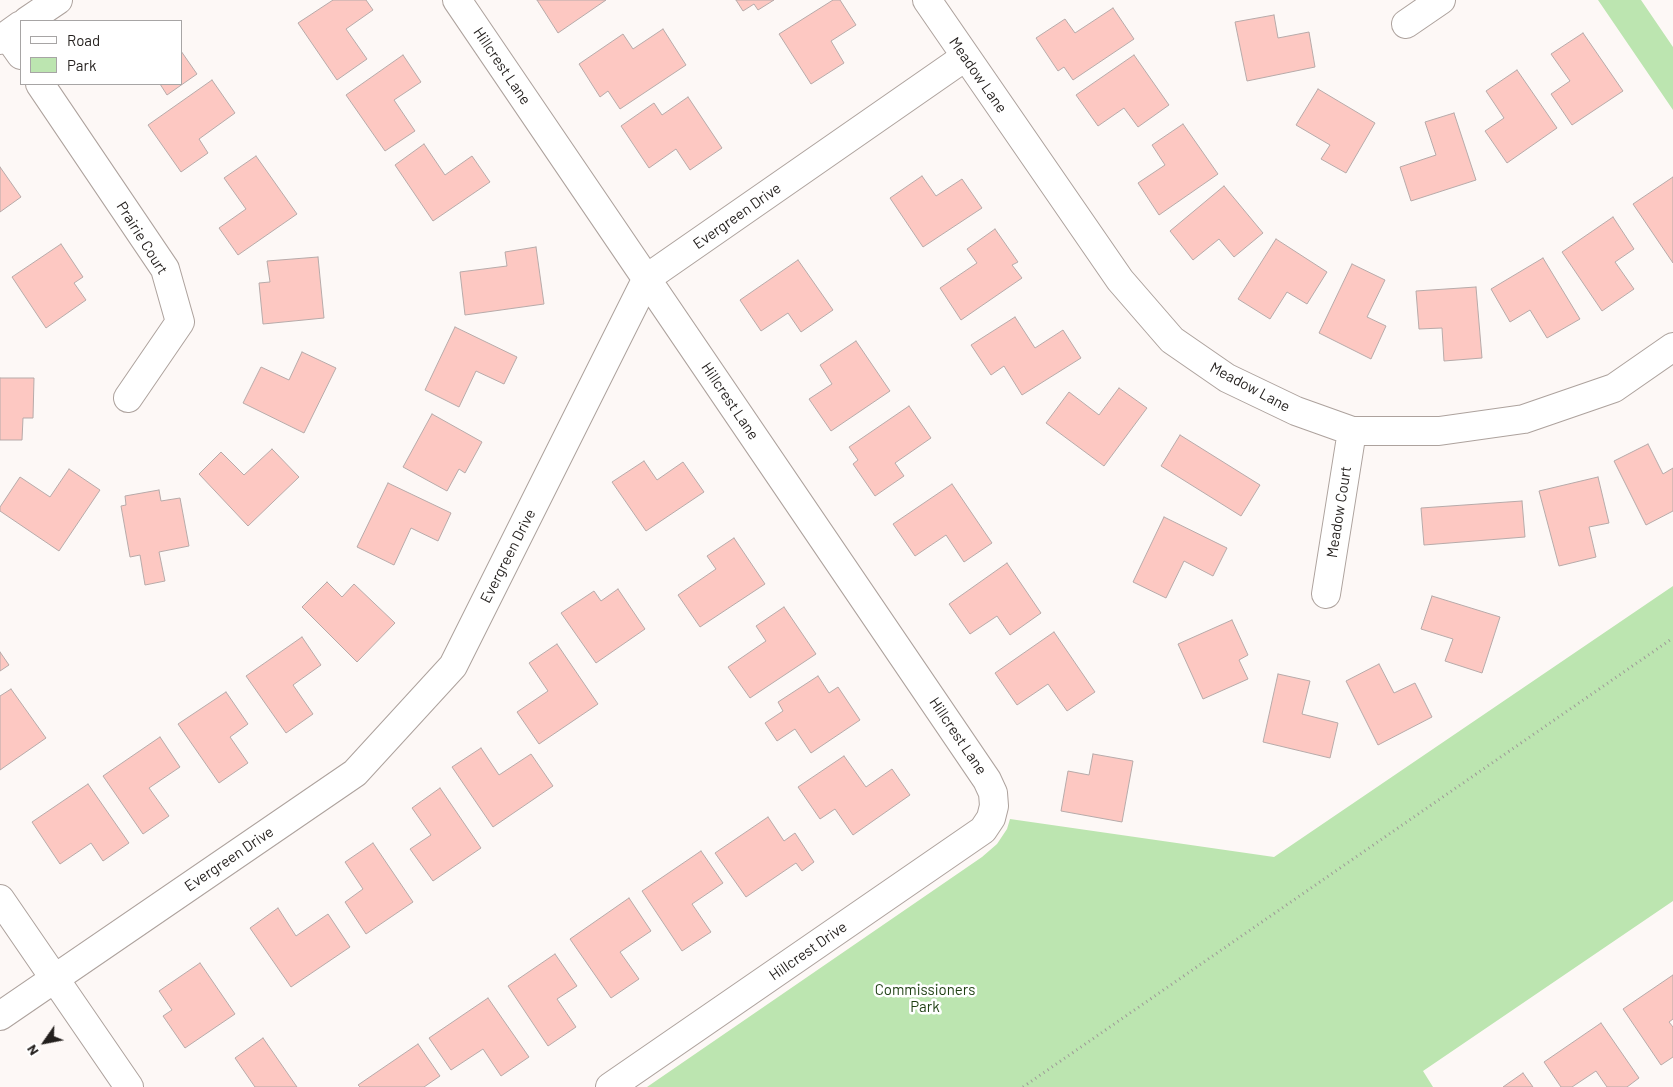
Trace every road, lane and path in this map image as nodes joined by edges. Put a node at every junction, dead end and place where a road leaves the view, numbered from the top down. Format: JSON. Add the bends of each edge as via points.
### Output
{"nodes":[{"id":1,"x":58,"y":0,"type":"edge"},
{"id":2,"x":457,"y":0,"type":"edge"},
{"id":3,"x":927,"y":0,"type":"edge"},
{"id":4,"x":1441,"y":0,"type":"edge"},
{"id":5,"x":33,"y":20,"type":"edge"},
{"id":6,"x":1406,"y":24,"type":"dead end"},
{"id":7,"x":965,"y":57,"type":"junction"},
{"id":8,"x":41,"y":85,"type":"edge"},
{"id":9,"x":647,"y":278,"type":"junction"},
{"id":10,"x":1673,"y":348,"type":"edge"},
{"id":11,"x":128,"y":398,"type":"dead end"},
{"id":12,"x":1352,"y":431,"type":"junction"},
{"id":13,"x":1326,"y":594,"type":"dead end"},
{"id":14,"x":1673,"y":638,"type":"edge"},
{"id":15,"x":994,"y":806,"type":"joint"},
{"id":16,"x":0,"y":899,"type":"edge"},
{"id":17,"x":54,"y":978,"type":"junction"},
{"id":18,"x":0,"y":1016,"type":"edge"},
{"id":19,"x":129,"y":1087,"type":"edge"},
{"id":20,"x":610,"y":1087,"type":"edge"},
{"id":21,"x":1023,"y":1087,"type":"edge"}],
"edges":[{"from":1,"to":5,"type":"street"},
{"from":2,"to":9,"type":"street","name":"Hillcrest Lane"},
{"from":3,"to":7,"type":"street","name":"Meadow Lane"},
{"from":4,"to":6,"type":"street"},
{"from":7,"to":9,"type":"street","name":"Evergreen Drive"},
{"from":7,"to":12,"type":"street","name":"Meadow Lane","via":[[1120,280],[1172,340],[1227,378],[1296,411]]},
{"from":8,"to":11,"type":"street","name":"Prairie Court","via":[[165,269],[180,322]]},
{"from":9,"to":15,"type":"street","name":"Hillcrest Lane","via":[[987,780]]},
{"from":9,"to":17,"type":"street","name":"Evergreen Drive","via":[[453,666],[354,773]]},
{"from":10,"to":12,"type":"street","name":"Meadow Lane","via":[[1614,388],[1524,419],[1439,432]]},
{"from":12,"to":13,"type":"street","name":"Meadow Court"},
{"from":14,"to":21,"type":"path"},
{"from":15,"to":20,"type":"street","name":"Hillcrest Drive","via":[[984,830]]},
{"from":16,"to":17,"type":"street"},
{"from":17,"to":18,"type":"street","name":"Evergreen Drive"},
{"from":17,"to":19,"type":"street"}]}
